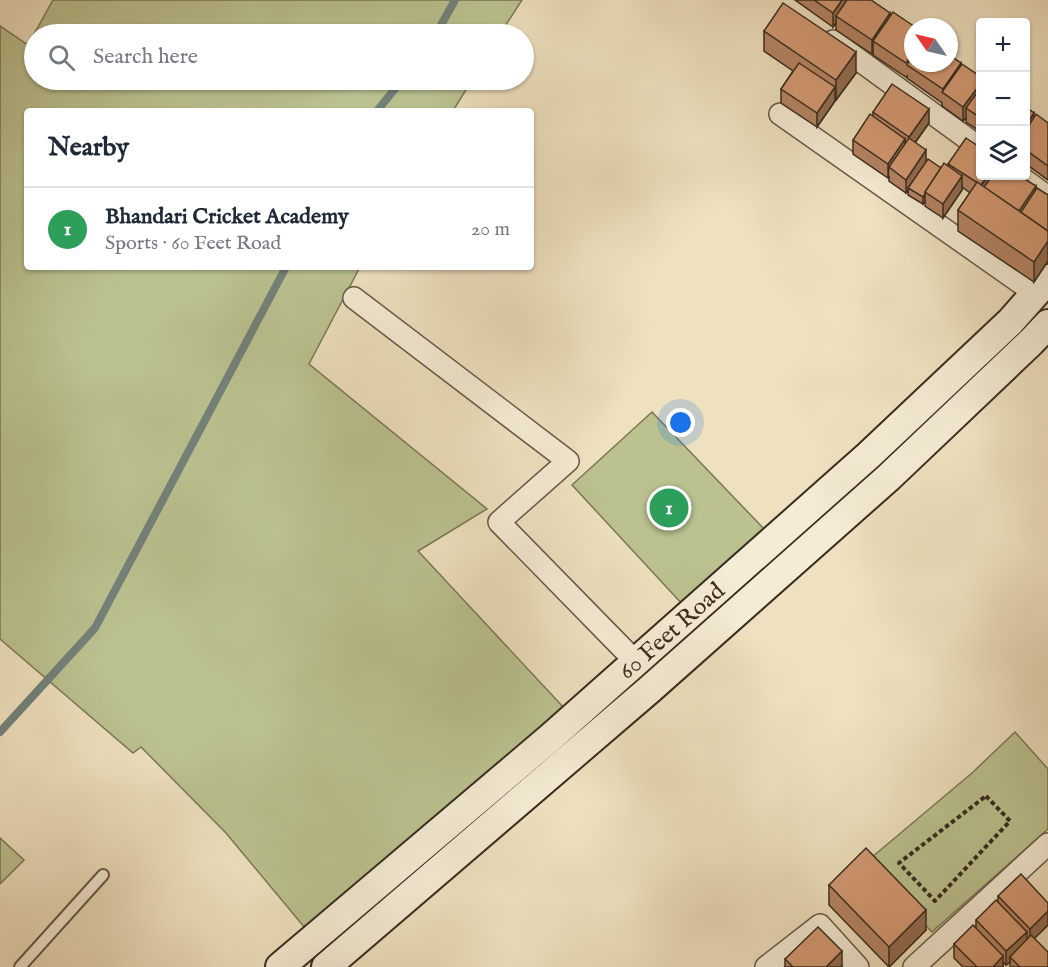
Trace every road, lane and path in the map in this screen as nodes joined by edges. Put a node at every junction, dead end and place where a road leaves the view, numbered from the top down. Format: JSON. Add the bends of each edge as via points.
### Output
{"nodes":[{"id":1,"x":819,"y":32,"type":"edge"},
{"id":2,"x":780,"y":114,"type":"dead end"},
{"id":3,"x":976,"y":144,"type":"edge"},
{"id":4,"x":1025,"y":180,"type":"edge"},
{"id":5,"x":1048,"y":197,"type":"edge"},
{"id":6,"x":1041,"y":286,"type":"edge"},
{"id":7,"x":354,"y":298,"type":"dead end"},
{"id":8,"x":1048,"y":324,"type":"edge"},
{"id":9,"x":636,"y":662,"type":"junction"},
{"id":10,"x":1048,"y":844,"type":"edge"},
{"id":11,"x":103,"y":875,"type":"dead end"},
{"id":12,"x":934,"y":901,"type":"joint"},
{"id":13,"x":20,"y":967,"type":"edge"},
{"id":14,"x":280,"y":967,"type":"edge"},
{"id":15,"x":326,"y":967,"type":"edge"},
{"id":16,"x":766,"y":967,"type":"edge"},
{"id":17,"x":858,"y":967,"type":"edge"},
{"id":18,"x":914,"y":967,"type":"edge"}],
"edges":[{"from":1,"to":3,"type":"street"},
{"from":2,"to":6,"type":"street"},
{"from":4,"to":5,"type":"street"},
{"from":6,"to":9,"type":"street","name":"60 Feet Road","via":[[1010,321],[869,455]]},
{"from":7,"to":9,"type":"street","via":[[568,461],[500,522]]},
{"from":8,"to":15,"type":"street","name":"60 Feet Road","via":[[880,484],[578,752]]},
{"from":9,"to":14,"type":"street","name":"60 Feet Road"},
{"from":10,"to":18,"type":"street"},
{"from":11,"to":13,"type":"lane"},
{"from":12,"to":12,"type":"path","via":[[899,862],[986,796],[1010,821]]},
{"from":16,"to":17,"type":"street","via":[[820,925]]}]}
